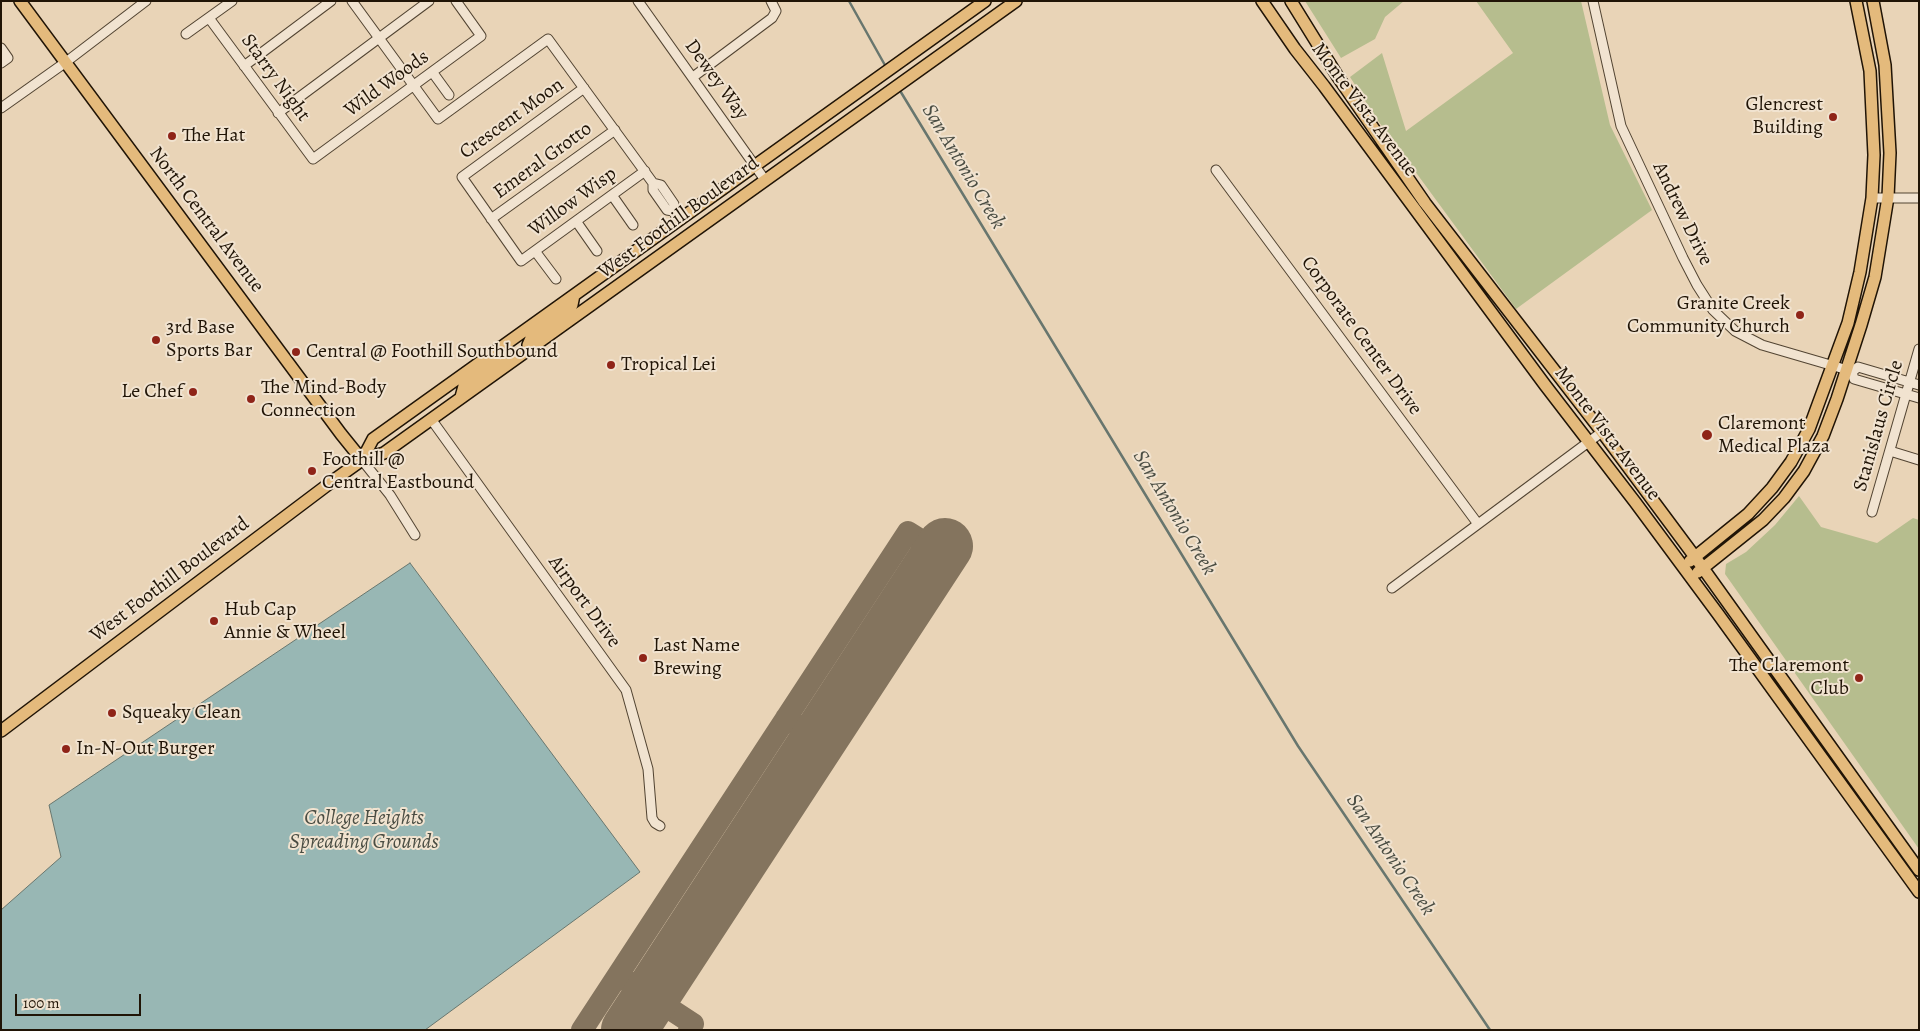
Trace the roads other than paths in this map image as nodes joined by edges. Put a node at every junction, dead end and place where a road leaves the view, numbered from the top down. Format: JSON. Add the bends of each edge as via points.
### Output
{"nodes":[{"id":1,"x":20,"y":1,"type":"edge"},
{"id":2,"x":146,"y":1,"type":"edge"},
{"id":3,"x":232,"y":1,"type":"edge"},
{"id":4,"x":331,"y":1,"type":"edge"},
{"id":5,"x":352,"y":1,"type":"edge"},
{"id":6,"x":429,"y":1,"type":"edge"},
{"id":7,"x":456,"y":1,"type":"edge"},
{"id":8,"x":638,"y":1,"type":"edge"},
{"id":9,"x":771,"y":1,"type":"edge"},
{"id":10,"x":985,"y":1,"type":"edge"},
{"id":11,"x":1002,"y":1,"type":"edge"},
{"id":12,"x":1016,"y":1,"type":"edge"},
{"id":13,"x":1262,"y":1,"type":"edge"},
{"id":14,"x":1291,"y":1,"type":"edge"},
{"id":15,"x":1593,"y":1,"type":"edge"},
{"id":16,"x":1856,"y":1,"type":"edge"},
{"id":17,"x":1873,"y":1,"type":"edge"},
{"id":18,"x":999,"y":13,"type":"junction"},
{"id":19,"x":210,"y":18,"type":"junction"},
{"id":20,"x":186,"y":34,"type":"dead end"},
{"id":21,"x":379,"y":38,"type":"junction"},
{"id":22,"x":1,"y":48,"type":"edge"},
{"id":23,"x":66,"y":62,"type":"junction"},
{"id":24,"x":1,"y":63,"type":"edge"},
{"id":25,"x":244,"y":66,"type":"junction"},
{"id":26,"x":432,"y":73,"type":"junction"},
{"id":27,"x":693,"y":77,"type":"junction"},
{"id":28,"x":413,"y":87,"type":"junction"},
{"id":29,"x":584,"y":88,"type":"junction"},
{"id":30,"x":449,"y":95,"type":"dead end"},
{"id":31,"x":1,"y":108,"type":"edge"},
{"id":32,"x":278,"y":113,"type":"junction"},
{"id":33,"x":615,"y":130,"type":"junction"},
{"id":34,"x":313,"y":159,"type":"joint"},
{"id":35,"x":755,"y":165,"type":"junction"},
{"id":36,"x":1216,"y":170,"type":"dead end"},
{"id":37,"x":645,"y":171,"type":"junction"},
{"id":38,"x":765,"y":180,"type":"junction"},
{"id":39,"x":612,"y":195,"type":"junction"},
{"id":40,"x":1888,"y":197,"type":"junction"},
{"id":41,"x":1872,"y":198,"type":"junction"},
{"id":42,"x":1919,"y":198,"type":"edge"},
{"id":43,"x":676,"y":216,"type":"junction"},
{"id":44,"x":492,"y":219,"type":"junction"},
{"id":45,"x":576,"y":221,"type":"junction"},
{"id":46,"x":633,"y":225,"type":"dead end"},
{"id":47,"x":535,"y":250,"type":"junction"},
{"id":48,"x":597,"y":251,"type":"dead end"},
{"id":49,"x":556,"y":279,"type":"dead end"},
{"id":50,"x":574,"y":295,"type":"junction"},
{"id":51,"x":501,"y":347,"type":"junction"},
{"id":52,"x":530,"y":348,"type":"junction"},
{"id":53,"x":1919,"y":350,"type":"edge"},
{"id":54,"x":1831,"y":366,"type":"junction"},
{"id":55,"x":1849,"y":371,"type":"junction"},
{"id":56,"x":1914,"y":383,"type":"edge"},
{"id":57,"x":1906,"y":394,"type":"junction"},
{"id":58,"x":462,"y":397,"type":"junction"},
{"id":59,"x":1919,"y":398,"type":"edge"},
{"id":60,"x":431,"y":419,"type":"junction"},
{"id":61,"x":1602,"y":432,"type":"junction"},
{"id":62,"x":1589,"y":442,"type":"junction"},
{"id":63,"x":1890,"y":451,"type":"junction"},
{"id":64,"x":362,"y":460,"type":"junction"},
{"id":65,"x":1919,"y":460,"type":"edge"},
{"id":66,"x":1872,"y":512,"type":"dead end"},
{"id":67,"x":1478,"y":524,"type":"junction"},
{"id":68,"x":415,"y":535,"type":"dead end"},
{"id":69,"x":1695,"y":556,"type":"junction"},
{"id":70,"x":1682,"y":566,"type":"junction"},
{"id":71,"x":1703,"y":568,"type":"junction"},
{"id":72,"x":1691,"y":578,"type":"junction"},
{"id":73,"x":1392,"y":588,"type":"dead end"},
{"id":74,"x":1,"y":731,"type":"edge"},
{"id":75,"x":660,"y":826,"type":"dead end"},
{"id":76,"x":1919,"y":870,"type":"edge"},
{"id":77,"x":1919,"y":892,"type":"edge"}],
"edges":[{"from":1,"to":23,"type":"main road","name":"North Central Avenue"},
{"from":2,"to":23,"type":"street"},
{"from":3,"to":19,"type":"street"},
{"from":4,"to":25,"type":"street"},
{"from":5,"to":21,"type":"street"},
{"from":6,"to":21,"type":"street"},
{"from":7,"to":26,"type":"street","name":"Wild Woods","via":[[481,36]]},
{"from":8,"to":27,"type":"street","name":"Dewey Way"},
{"from":9,"to":27,"type":"street","via":[[776,12],[772,18]]},
{"from":10,"to":35,"type":"main road","name":"West Foothill Boulevard"},
{"from":11,"to":18,"type":"main road"},
{"from":12,"to":18,"type":"main road","name":"West Foothill Boulevard"},
{"from":13,"to":62,"type":"main road","name":"Monte Vista Avenue","via":[[1294,49]]},
{"from":14,"to":61,"type":"main road","name":"Monte Vista Avenue","via":[[1338,77],[1426,203]]},
{"from":15,"to":54,"type":"street","name":"Andrew Drive","via":[[1621,126],[1683,258],[1713,310],[1735,331],[1762,345]]},
{"from":16,"to":41,"type":"main road","via":[[1870,71],[1874,155]]},
{"from":17,"to":40,"type":"main road","via":[[1885,65],[1890,153]]},
{"from":18,"to":38,"type":"main road","name":"West Foothill Boulevard"},
{"from":19,"to":20,"type":"street"},
{"from":19,"to":25,"type":"street","name":"Starry Night"},
{"from":21,"to":28,"type":"street"},
{"from":21,"to":32,"type":"street"},
{"from":22,"to":24,"type":"street","via":[[8,58]]},
{"from":23,"to":31,"type":"street"},
{"from":23,"to":64,"type":"main road","name":"North Central Avenue"},
{"from":25,"to":32,"type":"street","name":"Starry Night"},
{"from":26,"to":28,"type":"street","name":"Wild Woods"},
{"from":26,"to":30,"type":"street"},
{"from":27,"to":35,"type":"street","name":"Dewey Way"},
{"from":28,"to":29,"type":"street","via":[[438,119],[548,39]]},
{"from":28,"to":34,"type":"street","name":"Wild Woods"},
{"from":29,"to":33,"type":"street"},
{"from":29,"to":44,"type":"street","name":"Crescent Moon","via":[[462,177]]},
{"from":32,"to":34,"type":"street","name":"Starry Night"},
{"from":33,"to":37,"type":"street"},
{"from":33,"to":44,"type":"street","name":"Emeral Grotto"},
{"from":35,"to":38,"type":"street","name":"Dewey Way"},
{"from":35,"to":43,"type":"main road","name":"West Foothill Boulevard"},
{"from":36,"to":67,"type":"street","name":"Corporate Center Drive"},
{"from":37,"to":39,"type":"street","name":"Willow Wisp"},
{"from":37,"to":43,"type":"street","via":[[653,183],[660,185],[663,197],[674,204]]},
{"from":38,"to":52,"type":"main road","name":"West Foothill Boulevard"},
{"from":39,"to":45,"type":"street","name":"Willow Wisp"},
{"from":39,"to":46,"type":"street"},
{"from":40,"to":41,"type":"street"},
{"from":40,"to":42,"type":"street"},
{"from":40,"to":55,"type":"main road","via":[[1875,277]]},
{"from":41,"to":54,"type":"main road","via":[[1848,323]]},
{"from":43,"to":50,"type":"main road","name":"West Foothill Boulevard"},
{"from":44,"to":47,"type":"street","name":"Willow Wisp","via":[[521,260]]},
{"from":45,"to":47,"type":"street","name":"Willow Wisp"},
{"from":45,"to":48,"type":"street"},
{"from":47,"to":49,"type":"street"},
{"from":50,"to":51,"type":"main road","name":"West Foothill Boulevard"},
{"from":50,"to":52,"type":"main road","via":[[568,310],[532,336]]},
{"from":51,"to":58,"type":"main road","via":[[499,359],[464,386]]},
{"from":51,"to":64,"type":"main road","name":"West Foothill Boulevard","via":[[373,439]]},
{"from":52,"to":58,"type":"main road","name":"West Foothill Boulevard"},
{"from":53,"to":56,"type":"street","name":"Stanislaus Circle"},
{"from":54,"to":55,"type":"street","name":"Andrew Drive"},
{"from":54,"to":69,"type":"main road","via":[[1809,429],[1791,462],[1748,514]]},
{"from":55,"to":56,"type":"street","via":[[1858,367]]},
{"from":55,"to":57,"type":"street","via":[[1854,378]]},
{"from":55,"to":71,"type":"main road","via":[[1823,436],[1804,471],[1784,498],[1763,520]]},
{"from":56,"to":57,"type":"street","name":"Stanislaus Circle"},
{"from":57,"to":59,"type":"street"},
{"from":57,"to":63,"type":"street","name":"Stanislaus Circle"},
{"from":58,"to":60,"type":"main road","name":"West Foothill Boulevard"},
{"from":60,"to":64,"type":"main road","name":"West Foothill Boulevard","via":[[384,453]]},
{"from":60,"to":75,"type":"street","name":"Airport Drive","via":[[626,690],[648,769],[652,818]]},
{"from":61,"to":62,"type":"street"},
{"from":61,"to":69,"type":"main road","name":"Monte Vista Avenue"},
{"from":62,"to":67,"type":"street"},
{"from":62,"to":70,"type":"main road","name":"Monte Vista Avenue"},
{"from":63,"to":65,"type":"street"},
{"from":63,"to":66,"type":"street","name":"Stanislaus Circle"},
{"from":64,"to":68,"type":"street","via":[[390,495]]},
{"from":64,"to":74,"type":"main road","name":"West Foothill Boulevard"},
{"from":67,"to":73,"type":"street"},
{"from":69,"to":70,"type":"main road"},
{"from":69,"to":71,"type":"main road","name":"Monte Vista Avenue"},
{"from":70,"to":72,"type":"main road","name":"Monte Vista Avenue"},
{"from":71,"to":72,"type":"main road"},
{"from":71,"to":76,"type":"main road","name":"Monte Vista Avenue"},
{"from":72,"to":77,"type":"main road","name":"Monte Vista Avenue"}]}
